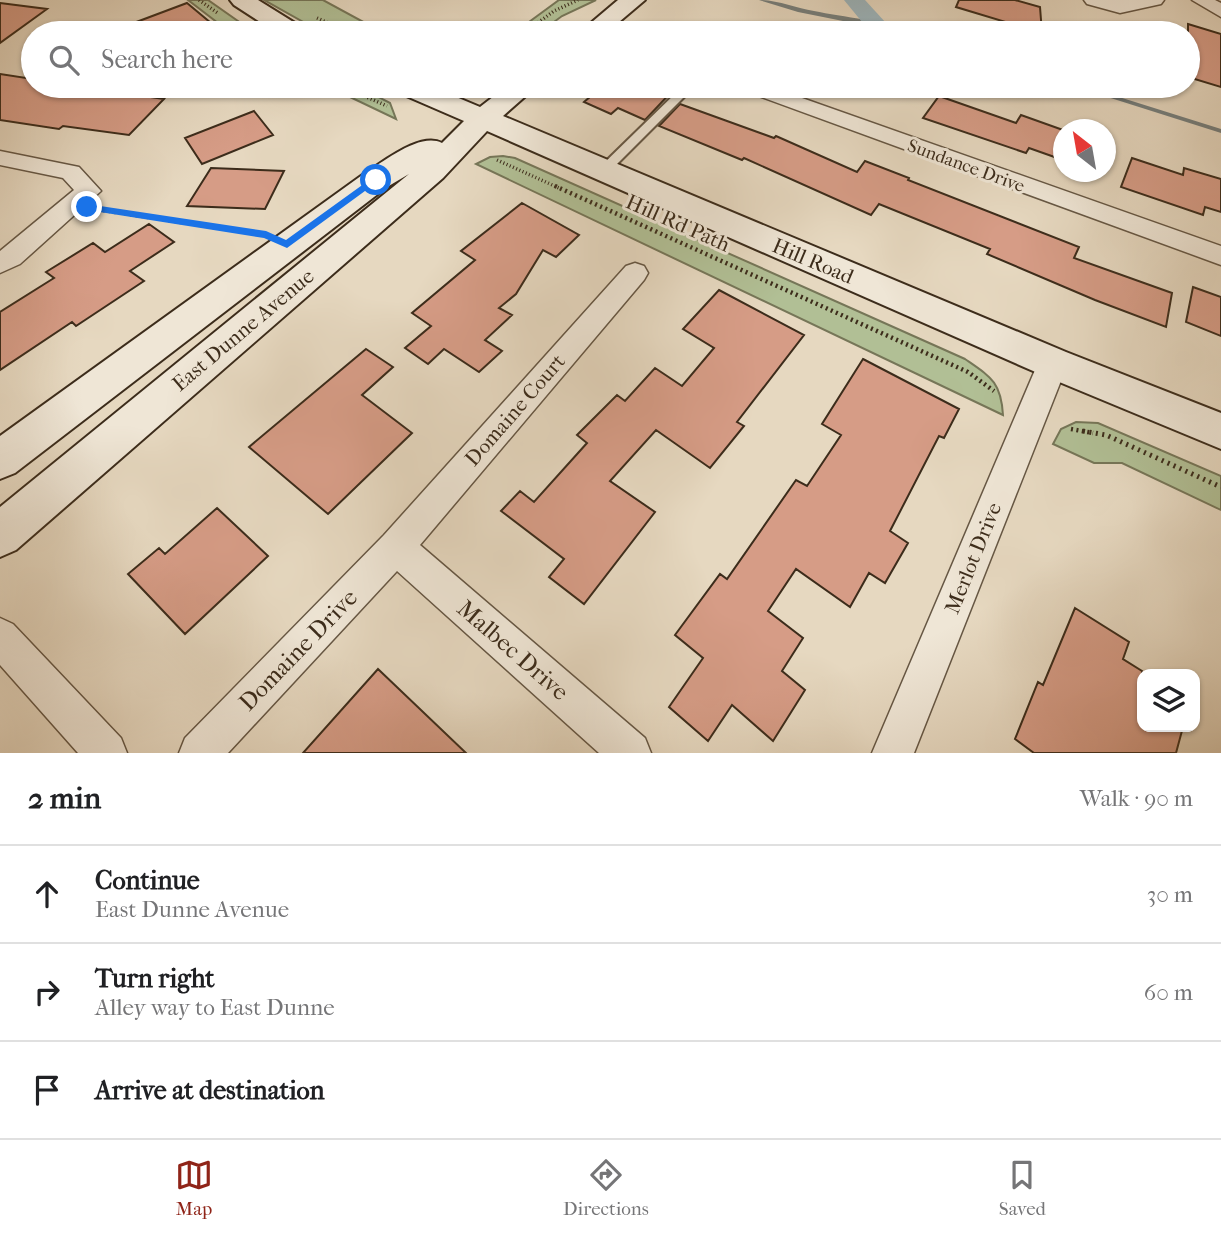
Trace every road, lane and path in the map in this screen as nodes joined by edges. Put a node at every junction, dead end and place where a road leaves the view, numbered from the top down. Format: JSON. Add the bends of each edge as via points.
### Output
{"nodes":[{"id":1,"x":243,"y":0,"type":"edge"},
{"id":2,"x":579,"y":0,"type":"edge"},
{"id":3,"x":633,"y":0,"type":"edge"},
{"id":4,"x":1093,"y":0,"type":"edge"},
{"id":5,"x":1154,"y":0,"type":"edge"},
{"id":6,"x":1201,"y":0,"type":"edge"},
{"id":7,"x":1221,"y":11,"type":"edge"},
{"id":8,"x":275,"y":21,"type":"edge"},
{"id":9,"x":540,"y":21,"type":"edge"},
{"id":10,"x":606,"y":21,"type":"edge"},
{"id":11,"x":400,"y":98,"type":"edge"},
{"id":12,"x":509,"y":98,"type":"edge"},
{"id":13,"x":677,"y":98,"type":"edge"},
{"id":14,"x":782,"y":98,"type":"edge"},
{"id":15,"x":482,"y":119,"type":"junction"},
{"id":16,"x":0,"y":158,"type":"edge"},
{"id":17,"x":497,"y":160,"type":"dead end"},
{"id":18,"x":603,"y":171,"type":"junction"},
{"id":19,"x":89,"y":191,"type":"junction"},
{"id":20,"x":287,"y":244,"type":"junction"},
{"id":21,"x":1221,"y":256,"type":"edge"},
{"id":22,"x":0,"y":263,"type":"edge"},
{"id":23,"x":635,"y":273,"type":"dead end"},
{"id":24,"x":1053,"y":363,"type":"junction"},
{"id":25,"x":994,"y":391,"type":"dead end"},
{"id":26,"x":1071,"y":429,"type":"dead end"},
{"id":27,"x":1221,"y":431,"type":"edge"},
{"id":28,"x":0,"y":460,"type":"edge"},
{"id":29,"x":1221,"y":487,"type":"edge"},
{"id":30,"x":0,"y":535,"type":"edge"},
{"id":31,"x":396,"y":547,"type":"junction"},
{"id":32,"x":0,"y":637,"type":"edge"},
{"id":33,"x":106,"y":753,"type":"edge"},
{"id":34,"x":200,"y":753,"type":"edge"},
{"id":35,"x":630,"y":753,"type":"edge"},
{"id":36,"x":893,"y":753,"type":"edge"}],
"edges":[{"from":1,"to":8,"type":"main road"},
{"from":2,"to":9,"type":"path"},
{"from":3,"to":10,"type":"main road"},
{"from":4,"to":5,"type":"street","via":[[1120,7]]},
{"from":6,"to":7,"type":"street"},
{"from":11,"to":15,"type":"main road","name":"Hill Road"},
{"from":12,"to":15,"type":"main road","name":"East Dunne Avenue"},
{"from":13,"to":18,"type":"lane"},
{"from":14,"to":21,"type":"street","name":"Sundance Drive"},
{"from":15,"to":18,"type":"main road","name":"Hill Road"},
{"from":15,"to":20,"type":"main road","name":"East Dunne Avenue","via":[[376,180]]},
{"from":15,"to":30,"type":"main road","name":"East Dunne Avenue","via":[[432,171]]},
{"from":16,"to":19,"type":"street","via":[[71,172]]},
{"from":17,"to":25,"type":"path","name":"Hill Rd Path","via":[[968,372]]},
{"from":18,"to":24,"type":"main road","name":"Hill Road"},
{"from":19,"to":20,"type":"path","via":[[87,207],[266,235]]},
{"from":19,"to":22,"type":"street"},
{"from":20,"to":28,"type":"main road","name":"East Dunne Avenue"},
{"from":23,"to":31,"type":"street","name":"Domaine Court"},
{"from":24,"to":27,"type":"main road","name":"Hill Road"},
{"from":24,"to":36,"type":"street","name":"Merlot Drive"},
{"from":26,"to":29,"type":"path","via":[[1106,435]]},
{"from":31,"to":34,"type":"street","name":"Domaine Drive"},
{"from":31,"to":35,"type":"street","name":"Malbec Drive"},
{"from":32,"to":33,"type":"street"}]}
